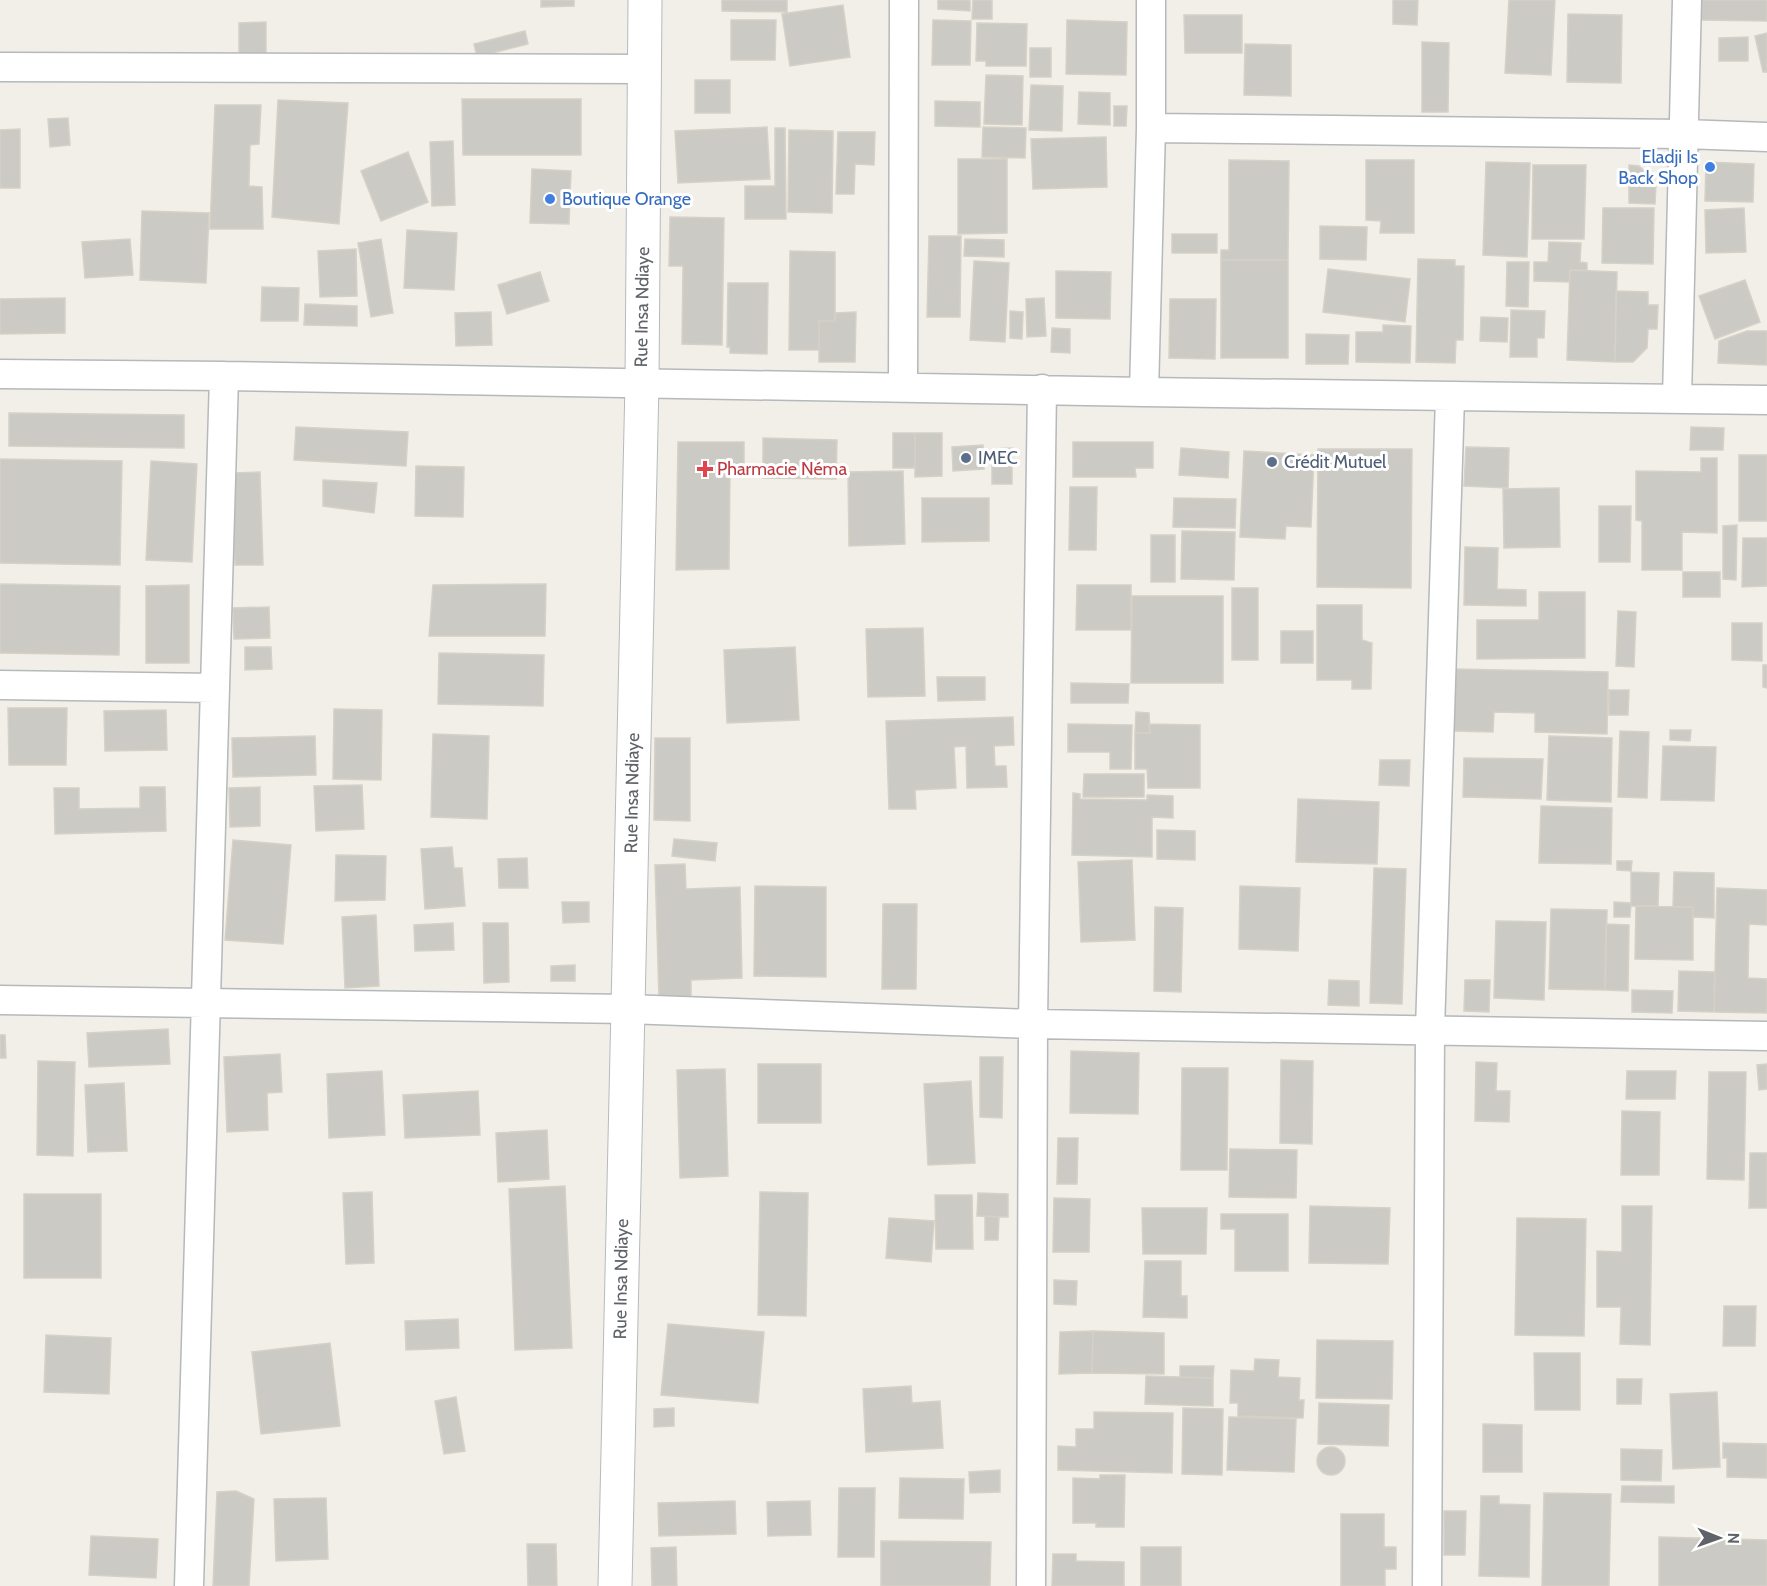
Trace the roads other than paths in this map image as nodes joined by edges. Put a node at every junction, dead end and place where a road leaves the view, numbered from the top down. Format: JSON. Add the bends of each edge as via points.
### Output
{"nodes":[{"id":1,"x":645,"y":0,"type":"edge"},
{"id":2,"x":904,"y":0,"type":"edge"},
{"id":3,"x":1151,"y":0,"type":"edge"},
{"id":4,"x":1687,"y":0,"type":"edge"},
{"id":5,"x":0,"y":68,"type":"edge"},
{"id":6,"x":644,"y":69,"type":"junction"},
{"id":7,"x":1150,"y":128,"type":"junction"},
{"id":8,"x":1684,"y":134,"type":"junction"},
{"id":9,"x":1767,"y":137,"type":"edge"},
{"id":10,"x":0,"y":374,"type":"edge"},
{"id":11,"x":224,"y":376,"type":"junction"},
{"id":12,"x":642,"y":383,"type":"junction"},
{"id":13,"x":903,"y":387,"type":"junction"},
{"id":14,"x":1042,"y":389,"type":"junction"},
{"id":15,"x":1144,"y":392,"type":"junction"},
{"id":16,"x":1450,"y":397,"type":"junction"},
{"id":17,"x":1677,"y":398,"type":"junction"},
{"id":18,"x":1767,"y":400,"type":"edge"},
{"id":19,"x":0,"y":685,"type":"edge"},
{"id":20,"x":215,"y":688,"type":"junction"},
{"id":21,"x":0,"y":1000,"type":"edge"},
{"id":22,"x":206,"y":1004,"type":"junction"},
{"id":23,"x":627,"y":1009,"type":"junction"},
{"id":24,"x":1033,"y":1024,"type":"junction"},
{"id":25,"x":1430,"y":1030,"type":"junction"},
{"id":26,"x":1767,"y":1036,"type":"edge"},
{"id":27,"x":189,"y":1586,"type":"edge"},
{"id":28,"x":615,"y":1586,"type":"edge"},
{"id":29,"x":1031,"y":1586,"type":"edge"},
{"id":30,"x":1427,"y":1586,"type":"edge"}],
"edges":[{"from":1,"to":6,"type":"main road","name":"Rue Insa Ndiaye"},
{"from":2,"to":13,"type":"street"},
{"from":3,"to":7,"type":"street"},
{"from":4,"to":8,"type":"street"},
{"from":5,"to":6,"type":"street"},
{"from":6,"to":12,"type":"main road","name":"Rue Insa Ndiaye"},
{"from":7,"to":8,"type":"street"},
{"from":7,"to":15,"type":"street"},
{"from":8,"to":9,"type":"street"},
{"from":8,"to":17,"type":"street"},
{"from":10,"to":11,"type":"street"},
{"from":11,"to":12,"type":"street"},
{"from":11,"to":20,"type":"street"},
{"from":12,"to":13,"type":"street"},
{"from":12,"to":23,"type":"main road","name":"Rue Insa Ndiaye"},
{"from":13,"to":14,"type":"street"},
{"from":14,"to":15,"type":"street"},
{"from":14,"to":24,"type":"street"},
{"from":15,"to":16,"type":"street"},
{"from":16,"to":17,"type":"street"},
{"from":16,"to":25,"type":"street"},
{"from":17,"to":18,"type":"street"},
{"from":19,"to":20,"type":"street"},
{"from":20,"to":22,"type":"street"},
{"from":21,"to":22,"type":"street"},
{"from":22,"to":23,"type":"street"},
{"from":22,"to":27,"type":"street"},
{"from":23,"to":24,"type":"street"},
{"from":23,"to":28,"type":"main road","name":"Rue Insa Ndiaye"},
{"from":24,"to":25,"type":"street"},
{"from":24,"to":29,"type":"street"},
{"from":25,"to":26,"type":"street"},
{"from":25,"to":30,"type":"street"}]}
